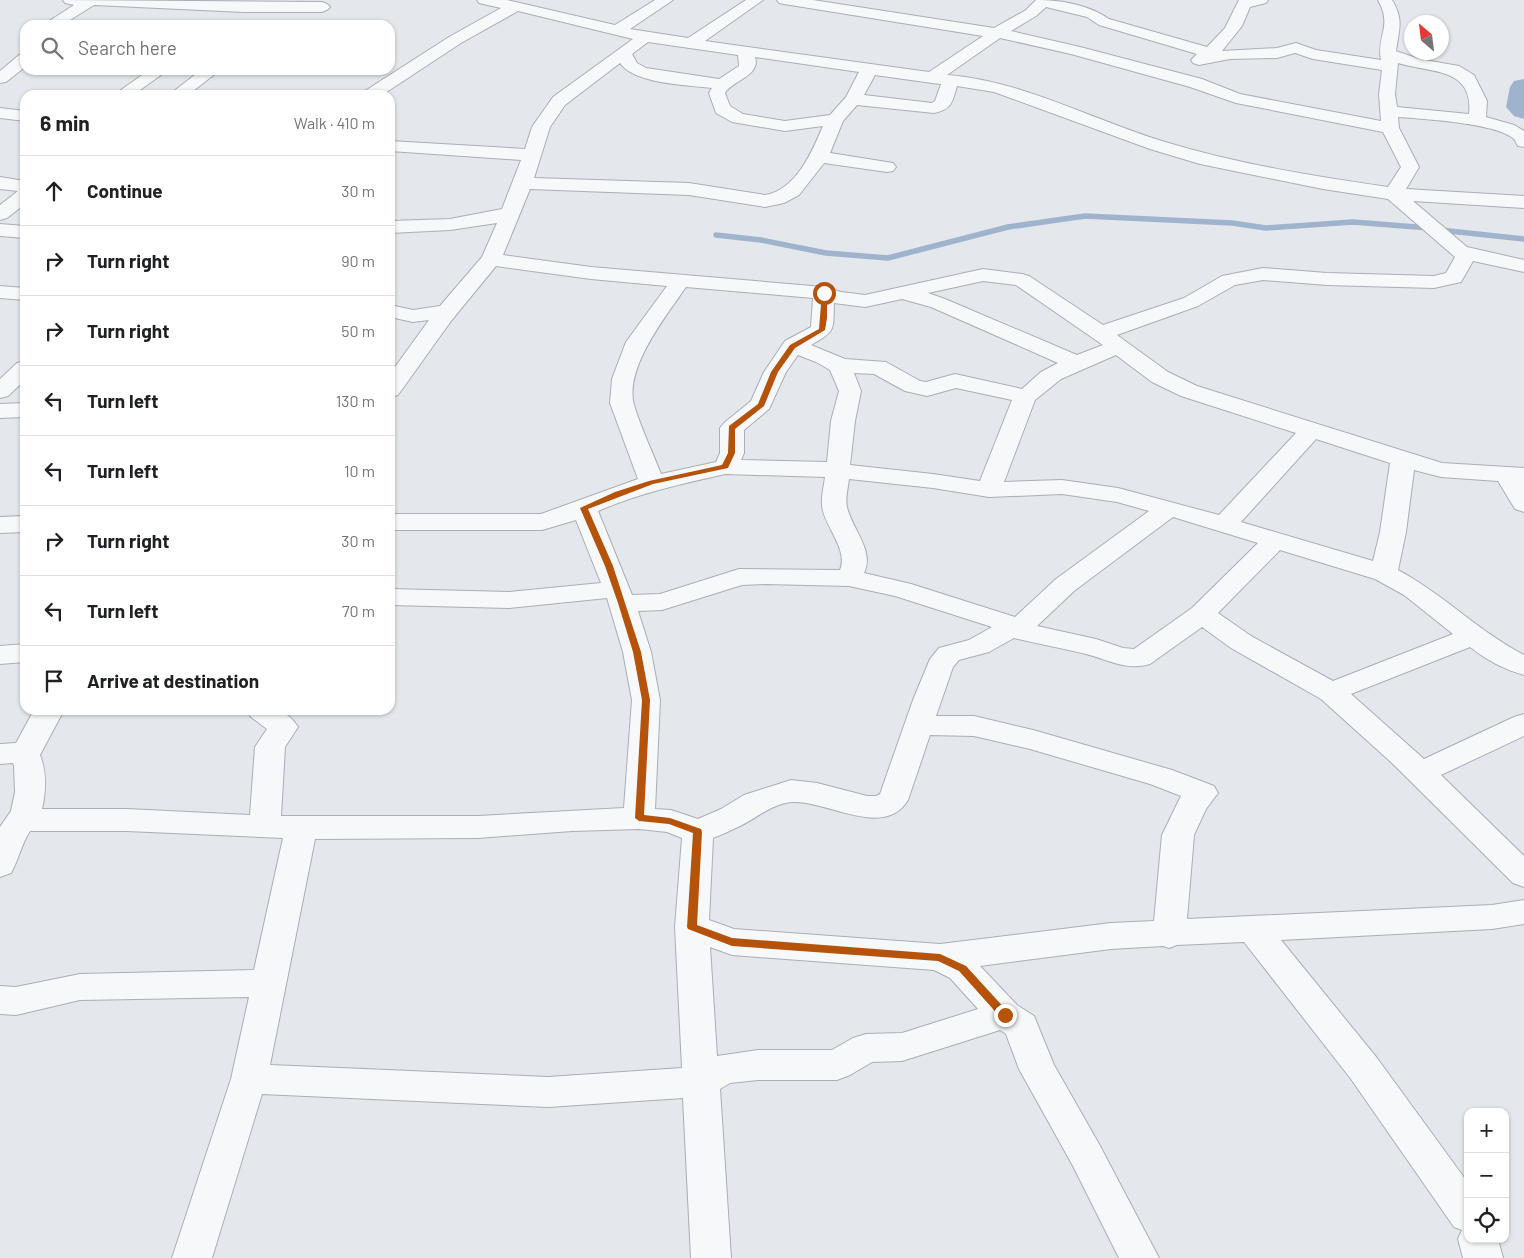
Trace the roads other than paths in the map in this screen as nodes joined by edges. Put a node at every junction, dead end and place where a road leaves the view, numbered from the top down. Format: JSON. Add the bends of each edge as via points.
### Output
{"nodes":[{"id":1,"x":70,"y":0,"type":"edge"},
{"id":2,"x":484,"y":0,"type":"edge"},
{"id":3,"x":666,"y":0,"type":"edge"},
{"id":4,"x":756,"y":0,"type":"edge"},
{"id":5,"x":784,"y":0,"type":"edge"},
{"id":6,"x":1044,"y":0,"type":"edge"},
{"id":7,"x":1261,"y":0,"type":"edge"},
{"id":8,"x":1385,"y":0,"type":"edge"},
{"id":9,"x":91,"y":1,"type":"edge"},
{"id":10,"x":327,"y":3,"type":"edge"},
{"id":11,"x":202,"y":4,"type":"junction"},
{"id":12,"x":514,"y":7,"type":"junction"},
{"id":13,"x":59,"y":20,"type":"edge"},
{"id":14,"x":178,"y":20,"type":"dead end"},
{"id":15,"x":300,"y":20,"type":"edge"},
{"id":16,"x":617,"y":30,"type":"junction"},
{"id":17,"x":997,"y":33,"type":"junction"},
{"id":18,"x":645,"y":37,"type":"junction"},
{"id":19,"x":690,"y":44,"type":"junction"},
{"id":20,"x":18,"y":50,"type":"edge"},
{"id":21,"x":744,"y":50,"type":"junction"},
{"id":22,"x":623,"y":52,"type":"junction"},
{"id":23,"x":1205,"y":56,"type":"junction"},
{"id":24,"x":1389,"y":60,"type":"junction"},
{"id":25,"x":870,"y":68,"type":"junction"},
{"id":26,"x":1154,"y":72,"type":"junction"},
{"id":27,"x":152,"y":75,"type":"edge"},
{"id":28,"x":205,"y":75,"type":"edge"},
{"id":29,"x":0,"y":78,"type":"edge"},
{"id":30,"x":932,"y":78,"type":"junction"},
{"id":31,"x":950,"y":80,"type":"junction"},
{"id":32,"x":722,"y":84,"type":"junction"},
{"id":33,"x":130,"y":90,"type":"edge"},
{"id":34,"x":184,"y":90,"type":"edge"},
{"id":35,"x":379,"y":90,"type":"edge"},
{"id":36,"x":853,"y":99,"type":"junction"},
{"id":37,"x":0,"y":113,"type":"edge"},
{"id":38,"x":20,"y":115,"type":"edge"},
{"id":39,"x":835,"y":119,"type":"junction"},
{"id":40,"x":1389,"y":120,"type":"junction"},
{"id":41,"x":1477,"y":122,"type":"junction"},
{"id":42,"x":1524,"y":142,"type":"edge"},
{"id":43,"x":395,"y":146,"type":"edge"},
{"id":44,"x":532,"y":155,"type":"junction"},
{"id":45,"x":820,"y":157,"type":"junction"},
{"id":46,"x":887,"y":168,"type":"dead end"},
{"id":47,"x":0,"y":183,"type":"edge"},
{"id":48,"x":523,"y":183,"type":"junction"},
{"id":49,"x":20,"y":186,"type":"edge"},
{"id":50,"x":1394,"y":194,"type":"junction"},
{"id":51,"x":20,"y":201,"type":"edge"},
{"id":52,"x":1524,"y":202,"type":"edge"},
{"id":53,"x":10,"y":212,"type":"edge"},
{"id":54,"x":510,"y":213,"type":"junction"},
{"id":55,"x":395,"y":227,"type":"edge"},
{"id":56,"x":0,"y":230,"type":"edge"},
{"id":57,"x":20,"y":232,"type":"edge"},
{"id":58,"x":1467,"y":253,"type":"junction"},
{"id":59,"x":491,"y":259,"type":"junction"},
{"id":60,"x":1524,"y":266,"type":"edge"},
{"id":61,"x":681,"y":280,"type":"junction"},
{"id":62,"x":0,"y":292,"type":"edge"},
{"id":63,"x":824,"y":293,"type":"junction"},
{"id":64,"x":20,"y":294,"type":"edge"},
{"id":65,"x":906,"y":294,"type":"junction"},
{"id":66,"x":447,"y":312,"type":"junction"},
{"id":67,"x":395,"y":313,"type":"edge"},
{"id":68,"x":1110,"y":339,"type":"junction"},
{"id":69,"x":793,"y":346,"type":"junction"},
{"id":70,"x":1078,"y":363,"type":"junction"},
{"id":71,"x":840,"y":366,"type":"junction"},
{"id":72,"x":20,"y":373,"type":"edge"},
{"id":73,"x":395,"y":383,"type":"edge"},
{"id":74,"x":0,"y":391,"type":"edge"},
{"id":75,"x":1025,"y":396,"type":"junction"},
{"id":76,"x":20,"y":410,"type":"edge"},
{"id":77,"x":0,"y":411,"type":"edge"},
{"id":78,"x":1312,"y":430,"type":"junction"},
{"id":79,"x":1403,"y":459,"type":"junction"},
{"id":80,"x":725,"y":467,"type":"junction"},
{"id":81,"x":837,"y":471,"type":"junction"},
{"id":82,"x":1515,"y":475,"type":"edge"},
{"id":83,"x":652,"y":483,"type":"junction"},
{"id":84,"x":989,"y":490,"type":"junction"},
{"id":85,"x":1524,"y":504,"type":"edge"},
{"id":86,"x":584,"y":508,"type":"junction"},
{"id":87,"x":1169,"y":508,"type":"junction"},
{"id":88,"x":395,"y":522,"type":"edge"},
{"id":89,"x":20,"y":524,"type":"edge"},
{"id":90,"x":0,"y":525,"type":"edge"},
{"id":91,"x":1224,"y":525,"type":"junction"},
{"id":92,"x":1276,"y":540,"type":"junction"},
{"id":93,"x":1384,"y":573,"type":"junction"},
{"id":94,"x":848,"y":578,"type":"junction"},
{"id":95,"x":395,"y":596,"type":"edge"},
{"id":96,"x":619,"y":596,"type":"junction"},
{"id":97,"x":1202,"y":614,"type":"junction"},
{"id":98,"x":1015,"y":628,"type":"junction"},
{"id":99,"x":1473,"y":636,"type":"junction"},
{"id":100,"x":20,"y":653,"type":"edge"},
{"id":101,"x":0,"y":655,"type":"edge"},
{"id":102,"x":1524,"y":666,"type":"edge"},
{"id":103,"x":1331,"y":692,"type":"junction"},
{"id":104,"x":44,"y":715,"type":"edge"},
{"id":105,"x":267,"y":715,"type":"edge"},
{"id":106,"x":1524,"y":724,"type":"edge"},
{"id":107,"x":918,"y":725,"type":"junction"},
{"id":108,"x":13,"y":754,"type":"edge"},
{"id":109,"x":1419,"y":772,"type":"junction"},
{"id":110,"x":639,"y":818,"type":"junction"},
{"id":111,"x":20,"y":820,"type":"junction"},
{"id":112,"x":265,"y":826,"type":"junction"},
{"id":113,"x":301,"y":828,"type":"junction"},
{"id":114,"x":698,"y":832,"type":"junction"},
{"id":115,"x":0,"y":865,"type":"edge"},
{"id":116,"x":1524,"y":874,"type":"edge"},
{"id":117,"x":1524,"y":912,"type":"edge"},
{"id":118,"x":692,"y":927,"type":"junction"},
{"id":119,"x":1252,"y":928,"type":"junction"},
{"id":120,"x":1169,"y":935,"type":"junction"},
{"id":121,"x":940,"y":957,"type":"junction"},
{"id":122,"x":269,"y":983,"type":"junction"},
{"id":123,"x":0,"y":1000,"type":"edge"},
{"id":124,"x":1005,"y":1015,"type":"junction"},
{"id":125,"x":249,"y":1079,"type":"junction"},
{"id":126,"x":700,"y":1082,"type":"junction"},
{"id":127,"x":1464,"y":1209,"type":"edge"},
{"id":128,"x":1479,"y":1243,"type":"edge"},
{"id":129,"x":192,"y":1258,"type":"edge"},
{"id":130,"x":711,"y":1258,"type":"edge"},
{"id":131,"x":1139,"y":1258,"type":"edge"},
{"id":132,"x":1483,"y":1258,"type":"edge"}],
"edges":[{"from":1,"to":9,"type":"street"},
{"from":2,"to":12,"type":"street"},
{"from":3,"to":16,"type":"street"},
{"from":4,"to":19,"type":"street"},
{"from":5,"to":17,"type":"street"},
{"from":6,"to":17,"type":"street"},
{"from":6,"to":23,"type":"street","via":[[1058,6],[1097,10],[1104,22]]},
{"from":7,"to":23,"type":"street","via":[[1243,5],[1235,27]]},
{"from":8,"to":24,"type":"street","via":[[1393,22]]},
{"from":9,"to":11,"type":"street"},
{"from":9,"to":13,"type":"street"},
{"from":10,"to":11,"type":"street","via":[[298,8]]},
{"from":10,"to":15,"type":"street"},
{"from":11,"to":14,"type":"street"},
{"from":12,"to":16,"type":"street"},
{"from":12,"to":35,"type":"street","via":[[455,40]]},
{"from":16,"to":18,"type":"street"},
{"from":17,"to":26,"type":"street"},
{"from":17,"to":30,"type":"street"},
{"from":18,"to":19,"type":"street"},
{"from":18,"to":22,"type":"street"},
{"from":19,"to":21,"type":"street"},
{"from":20,"to":29,"type":"street","via":[[14,69]]},
{"from":21,"to":25,"type":"street"},
{"from":21,"to":32,"type":"street","via":[[747,68]]},
{"from":22,"to":32,"type":"street","via":[[628,64],[646,73]]},
{"from":22,"to":44,"type":"street","via":[[559,101],[540,127]]},
{"from":23,"to":24,"type":"street","via":[[1277,53],[1296,48],[1313,54]]},
{"from":23,"to":26,"type":"street","via":[[1186,65]]},
{"from":24,"to":40,"type":"street"},
{"from":24,"to":41,"type":"street","via":[[1453,69],[1468,79],[1479,101]]},
{"from":25,"to":30,"type":"street"},
{"from":25,"to":36,"type":"street"},
{"from":26,"to":40,"type":"street","via":[[1236,98]]},
{"from":27,"to":33,"type":"street"},
{"from":28,"to":34,"type":"street"},
{"from":30,"to":31,"type":"street"},
{"from":31,"to":36,"type":"street","via":[[943,104],[934,108]]},
{"from":31,"to":50,"type":"street","via":[[997,87],[1206,160],[1323,184]]},
{"from":32,"to":39,"type":"street","via":[[717,93],[722,109],[738,118],[785,126]]},
{"from":36,"to":39,"type":"street"},
{"from":37,"to":38,"type":"street"},
{"from":39,"to":45,"type":"street"},
{"from":40,"to":41,"type":"street"},
{"from":40,"to":50,"type":"street","via":[[1410,167]]},
{"from":41,"to":42,"type":"street","via":[[1515,132]]},
{"from":43,"to":44,"type":"street"},
{"from":44,"to":48,"type":"street"},
{"from":45,"to":46,"type":"street"},
{"from":45,"to":48,"type":"street","via":[[792,191],[765,201],[689,190]]},
{"from":47,"to":49,"type":"street"},
{"from":48,"to":54,"type":"street"},
{"from":50,"to":52,"type":"street"},
{"from":50,"to":58,"type":"street","via":[[1460,252]]},
{"from":51,"to":53,"type":"street"},
{"from":54,"to":55,"type":"street","via":[[460,225]]},
{"from":54,"to":59,"type":"street"},
{"from":56,"to":57,"type":"street"},
{"from":58,"to":60,"type":"street"},
{"from":58,"to":68,"type":"street","via":[[1454,278],[1434,282],[1327,280],[1263,274],[1229,280],[1191,302]]},
{"from":59,"to":61,"type":"street","via":[[591,273]]},
{"from":59,"to":66,"type":"street"},
{"from":61,"to":63,"type":"street"},
{"from":61,"to":83,"type":"street","via":[[637,342],[622,379],[622,403]]},
{"from":62,"to":64,"type":"street"},
{"from":63,"to":65,"type":"street","via":[[865,301]]},
{"from":63,"to":69,"type":"street","via":[[822,330]]},
{"from":65,"to":68,"type":"street","via":[[983,275],[1022,280]]},
{"from":65,"to":70,"type":"street","via":[[938,303]]},
{"from":66,"to":67,"type":"street","via":[[413,316]]},
{"from":66,"to":73,"type":"street"},
{"from":68,"to":70,"type":"street"},
{"from":68,"to":78,"type":"street","via":[[1160,377],[1189,391]]},
{"from":69,"to":71,"type":"street"},
{"from":69,"to":80,"type":"street","via":[[775,372],[761,404],[732,428],[732,453]]},
{"from":70,"to":75,"type":"street","via":[[1052,375],[1032,394]]},
{"from":71,"to":75,"type":"street","via":[[878,367],[913,386],[927,389],[955,381]]},
{"from":71,"to":81,"type":"street","via":[[850,391]]},
{"from":72,"to":74,"type":"street"},
{"from":75,"to":84,"type":"street"},
{"from":76,"to":77,"type":"street"},
{"from":78,"to":79,"type":"street"},
{"from":78,"to":91,"type":"street"},
{"from":79,"to":82,"type":"street","via":[[1441,470]]},
{"from":79,"to":93,"type":"street"},
{"from":80,"to":81,"type":"street"},
{"from":80,"to":83,"type":"street"},
{"from":81,"to":84,"type":"street"},
{"from":81,"to":94,"type":"street","via":[[834,506],[855,565]]},
{"from":82,"to":85,"type":"street"},
{"from":83,"to":86,"type":"street"},
{"from":84,"to":87,"type":"street","via":[[1062,487],[1118,495]]},
{"from":86,"to":88,"type":"street","via":[[542,522]]},
{"from":86,"to":96,"type":"street"},
{"from":87,"to":91,"type":"street"},
{"from":87,"to":98,"type":"street","via":[[1064,585]]},
{"from":89,"to":90,"type":"street"},
{"from":91,"to":92,"type":"street"},
{"from":92,"to":93,"type":"street"},
{"from":92,"to":97,"type":"street"},
{"from":93,"to":99,"type":"street","via":[[1413,589]]},
{"from":94,"to":96,"type":"street","via":[[738,577],[662,602]]},
{"from":94,"to":98,"type":"street","via":[[902,590]]},
{"from":95,"to":96,"type":"street","via":[[509,600]]},
{"from":96,"to":110,"type":"street","via":[[637,652],[646,700]]},
{"from":97,"to":98,"type":"street","via":[[1140,658],[1120,657]]},
{"from":97,"to":103,"type":"street","via":[[1241,642]]},
{"from":98,"to":107,"type":"street","via":[[980,646],[948,654],[940,665]]},
{"from":99,"to":102,"type":"street"},
{"from":99,"to":103,"type":"street"},
{"from":100,"to":101,"type":"street"},
{"from":103,"to":109,"type":"street"},
{"from":104,"to":108,"type":"street"},
{"from":105,"to":112,"type":"street","via":[[283,727],[270,747]]},
{"from":106,"to":109,"type":"street"},
{"from":107,"to":114,"type":"street","via":[[893,800],[882,807],[867,807],[791,791],[755,803]]},
{"from":107,"to":120,"type":"street","via":[[974,726],[1033,740],[1203,793],[1193,803],[1178,835]]},
{"from":108,"to":111,"type":"street","via":[[29,766],[30,792],[26,812]]},
{"from":109,"to":116,"type":"street"},
{"from":110,"to":113,"type":"street","via":[[478,827]]},
{"from":110,"to":114,"type":"street","via":[[670,821]]},
{"from":111,"to":112,"type":"street","via":[[127,820]]},
{"from":111,"to":115,"type":"street","via":[[6,843]]},
{"from":112,"to":113,"type":"street"},
{"from":113,"to":122,"type":"street"},
{"from":114,"to":118,"type":"street"},
{"from":117,"to":119,"type":"street","via":[[1492,917]]},
{"from":118,"to":121,"type":"street","via":[[732,942]]},
{"from":118,"to":126,"type":"street"},
{"from":119,"to":120,"type":"street"},
{"from":119,"to":127,"type":"street","via":[[1320,1009]]},
{"from":120,"to":121,"type":"street","via":[[1111,936]]},
{"from":121,"to":124,"type":"street","via":[[962,969]]},
{"from":122,"to":123,"type":"street","via":[[80,987],[16,1001]]},
{"from":122,"to":125,"type":"street"},
{"from":124,"to":126,"type":"street","via":[[902,1047],[866,1048],[837,1064],[724,1069]]},
{"from":124,"to":131,"type":"street","via":[[1022,1026],[1037,1069]]},
{"from":125,"to":126,"type":"street","via":[[548,1092]]},
{"from":125,"to":129,"type":"street"},
{"from":126,"to":130,"type":"street"},
{"from":128,"to":132,"type":"street"}]}
